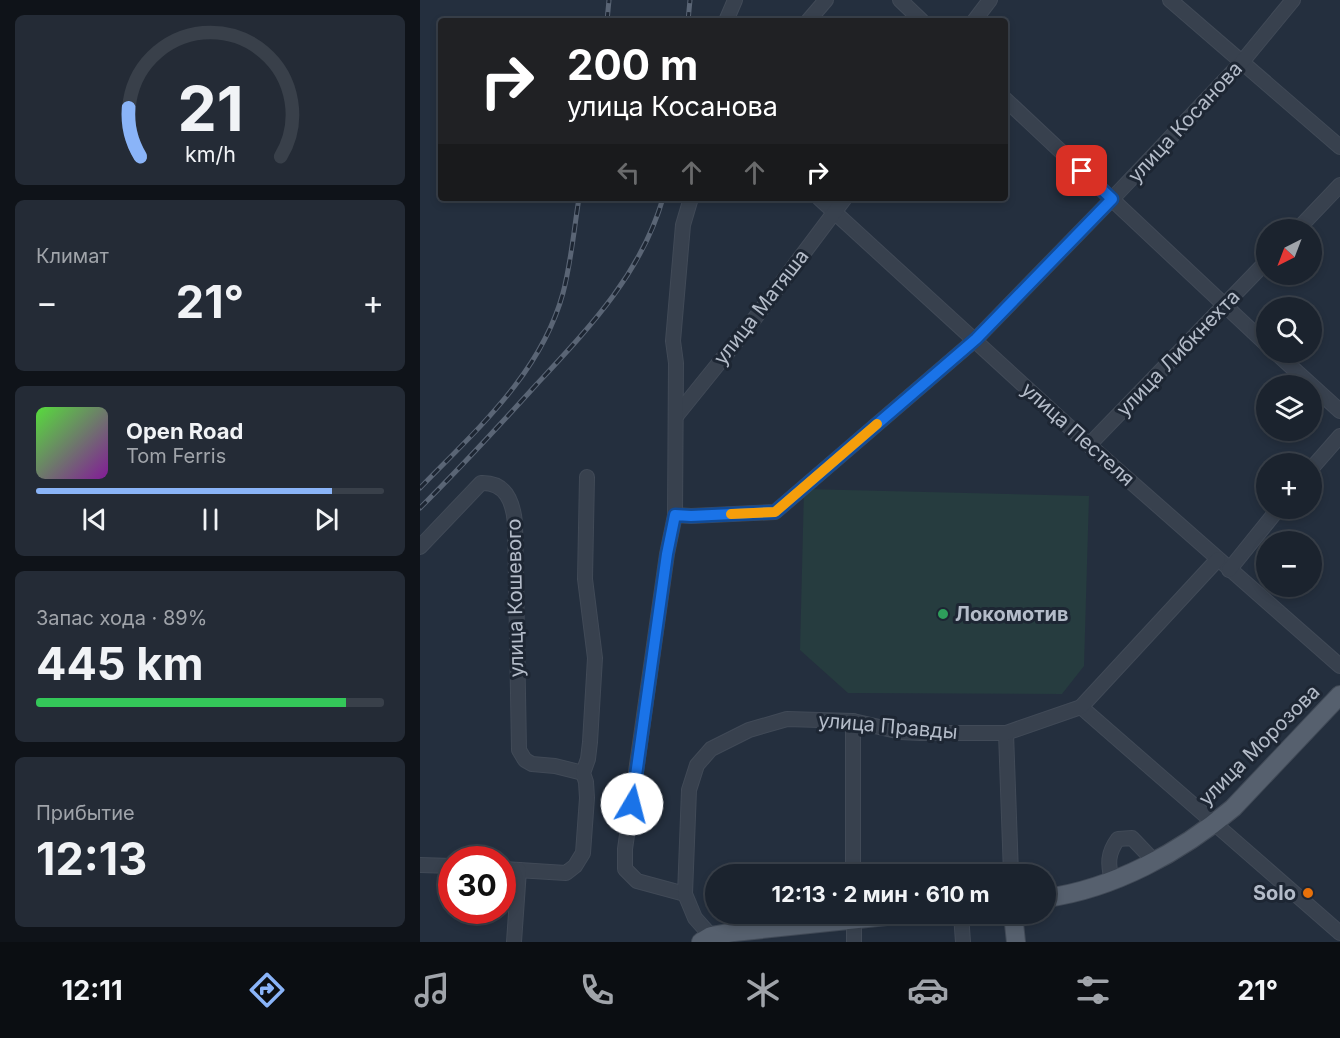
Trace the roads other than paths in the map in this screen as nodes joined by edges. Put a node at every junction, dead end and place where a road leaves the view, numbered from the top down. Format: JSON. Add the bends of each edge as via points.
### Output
{"nodes":[{"id":1,"x":735,"y":0,"type":"edge"},
{"id":2,"x":826,"y":0,"type":"edge"},
{"id":3,"x":900,"y":0,"type":"edge"},
{"id":4,"x":990,"y":0,"type":"edge"},
{"id":5,"x":1170,"y":0,"type":"edge"},
{"id":6,"x":1293,"y":0,"type":"edge"},
{"id":7,"x":727,"y":18,"type":"edge"},
{"id":8,"x":811,"y":18,"type":"edge"},
{"id":9,"x":919,"y":18,"type":"edge"},
{"id":10,"x":976,"y":18,"type":"edge"},
{"id":11,"x":1242,"y":62,"type":"junction"},
{"id":12,"x":1008,"y":102,"type":"edge"},
{"id":13,"x":1340,"y":147,"type":"edge"},
{"id":14,"x":1340,"y":185,"type":"edge"},
{"id":15,"x":1112,"y":199,"type":"junction"},
{"id":16,"x":690,"y":201,"type":"edge"},
{"id":17,"x":823,"y":201,"type":"edge"},
{"id":18,"x":842,"y":201,"type":"edge"},
{"id":19,"x":835,"y":211,"type":"junction"},
{"id":20,"x":1308,"y":219,"type":"edge"},
{"id":21,"x":1256,"y":272,"type":"edge"},
{"id":22,"x":1224,"y":306,"type":"junction"},
{"id":23,"x":1256,"y":335,"type":"edge"},
{"id":24,"x":976,"y":339,"type":"junction"},
{"id":25,"x":1287,"y":363,"type":"edge"},
{"id":26,"x":1340,"y":411,"type":"edge"},
{"id":27,"x":676,"y":415,"type":"junction"},
{"id":28,"x":1340,"y":436,"type":"edge"},
{"id":29,"x":1089,"y":445,"type":"junction"},
{"id":30,"x":1322,"y":457,"type":"edge"},
{"id":31,"x":587,"y":477,"type":"dead end"},
{"id":32,"x":675,"y":515,"type":"junction"},
{"id":33,"x":1270,"y":519,"type":"edge"},
{"id":34,"x":420,"y":547,"type":"edge"},
{"id":35,"x":1218,"y":560,"type":"junction"},
{"id":36,"x":1230,"y":570,"type":"junction"},
{"id":37,"x":1340,"y":666,"type":"edge"},
{"id":38,"x":1340,"y":695,"type":"edge"},
{"id":39,"x":1081,"y":707,"type":"junction"},
{"id":40,"x":852,"y":721,"type":"junction"},
{"id":41,"x":1006,"y":733,"type":"junction"},
{"id":42,"x":583,"y":773,"type":"junction"},
{"id":43,"x":1215,"y":823,"type":"junction"},
{"id":44,"x":1154,"y":861,"type":"junction"},
{"id":45,"x":854,"y":864,"type":"edge"},
{"id":46,"x":1011,"y":864,"type":"edge"},
{"id":47,"x":420,"y":865,"type":"edge"},
{"id":48,"x":438,"y":866,"type":"edge"},
{"id":49,"x":516,"y":870,"type":"edge"},
{"id":50,"x":519,"y":870,"type":"junction"},
{"id":51,"x":1112,"y":881,"type":"junction"},
{"id":52,"x":685,"y":894,"type":"junction"},
{"id":53,"x":1056,"y":897,"type":"edge"},
{"id":54,"x":803,"y":924,"type":"edge"},
{"id":55,"x":854,"y":924,"type":"edge"},
{"id":56,"x":962,"y":924,"type":"edge"},
{"id":57,"x":1014,"y":924,"type":"edge"},
{"id":58,"x":1340,"y":933,"type":"edge"},
{"id":59,"x":706,"y":939,"type":"edge"},
{"id":60,"x":514,"y":942,"type":"edge"},
{"id":61,"x":854,"y":942,"type":"edge"},
{"id":62,"x":963,"y":942,"type":"edge"},
{"id":63,"x":1016,"y":942,"type":"edge"}],
"edges":[{"from":1,"to":7,"type":"street"},
{"from":2,"to":8,"type":"street"},
{"from":3,"to":9,"type":"street"},
{"from":4,"to":10,"type":"street"},
{"from":5,"to":11,"type":"street"},
{"from":6,"to":11,"type":"street","name":"улица Косанова"},
{"from":11,"to":13,"type":"street"},
{"from":11,"to":15,"type":"street","name":"улица Косанова"},
{"from":12,"to":15,"type":"street"},
{"from":14,"to":20,"type":"street"},
{"from":15,"to":22,"type":"street"},
{"from":15,"to":24,"type":"street","name":"улица Косанова"},
{"from":16,"to":27,"type":"street","via":[[683,225],[673,341]]},
{"from":17,"to":19,"type":"street","name":"улица Пестеля"},
{"from":18,"to":19,"type":"street","name":"улица Матяша"},
{"from":19,"to":24,"type":"street","name":"улица Пестеля"},
{"from":19,"to":27,"type":"street","name":"улица Матяша"},
{"from":21,"to":22,"type":"street","name":"улица Либкнехта"},
{"from":22,"to":23,"type":"street"},
{"from":22,"to":29,"type":"street","name":"улица Либкнехта"},
{"from":24,"to":29,"type":"street","name":"улица Пестеля"},
{"from":24,"to":32,"type":"street","name":"улица Косанова","via":[[775,512]]},
{"from":25,"to":26,"type":"street"},
{"from":27,"to":32,"type":"street"},
{"from":28,"to":30,"type":"street"},
{"from":29,"to":35,"type":"street","name":"улица Пестеля"},
{"from":31,"to":42,"type":"street","via":[[585,579],[595,658],[590,742]]},
{"from":32,"to":52,"type":"street","via":[[625,868],[637,881]]},
{"from":33,"to":36,"type":"street"},
{"from":34,"to":42,"type":"street","name":"улица Кошевого","via":[[481,483],[490,482],[510,498],[515,523],[519,750],[532,764]]},
{"from":35,"to":36,"type":"street","name":"улица Пестеля"},
{"from":35,"to":39,"type":"street","name":"улица Правды"},
{"from":36,"to":37,"type":"street","name":"улица Пестеля"},
{"from":38,"to":43,"type":"main road","name":"улица Морозова"},
{"from":39,"to":41,"type":"street","name":"улица Правды"},
{"from":39,"to":43,"type":"street"},
{"from":40,"to":41,"type":"street","name":"улица Правды","via":[[901,732]]},
{"from":40,"to":45,"type":"street"},
{"from":40,"to":52,"type":"street","name":"улица Правды","via":[[787,719],[748,730],[711,748],[697,765],[689,790]]},
{"from":41,"to":46,"type":"street"},
{"from":42,"to":50,"type":"street","via":[[587,798],[583,853],[566,873]]},
{"from":43,"to":44,"type":"main road","name":"улица Морозова"},
{"from":43,"to":58,"type":"street"},
{"from":44,"to":51,"type":"main road","name":"улица Морозова"},
{"from":44,"to":51,"type":"street","via":[[1132,838],[1118,839],[1110,850],[1108,863]]},
{"from":47,"to":48,"type":"street"},
{"from":49,"to":50,"type":"street"},
{"from":50,"to":60,"type":"street"},
{"from":51,"to":53,"type":"main road","name":"улица Морозова"},
{"from":52,"to":59,"type":"street"},
{"from":54,"to":59,"type":"main road"},
{"from":55,"to":61,"type":"street"},
{"from":56,"to":62,"type":"street"},
{"from":57,"to":63,"type":"main road"}]}
